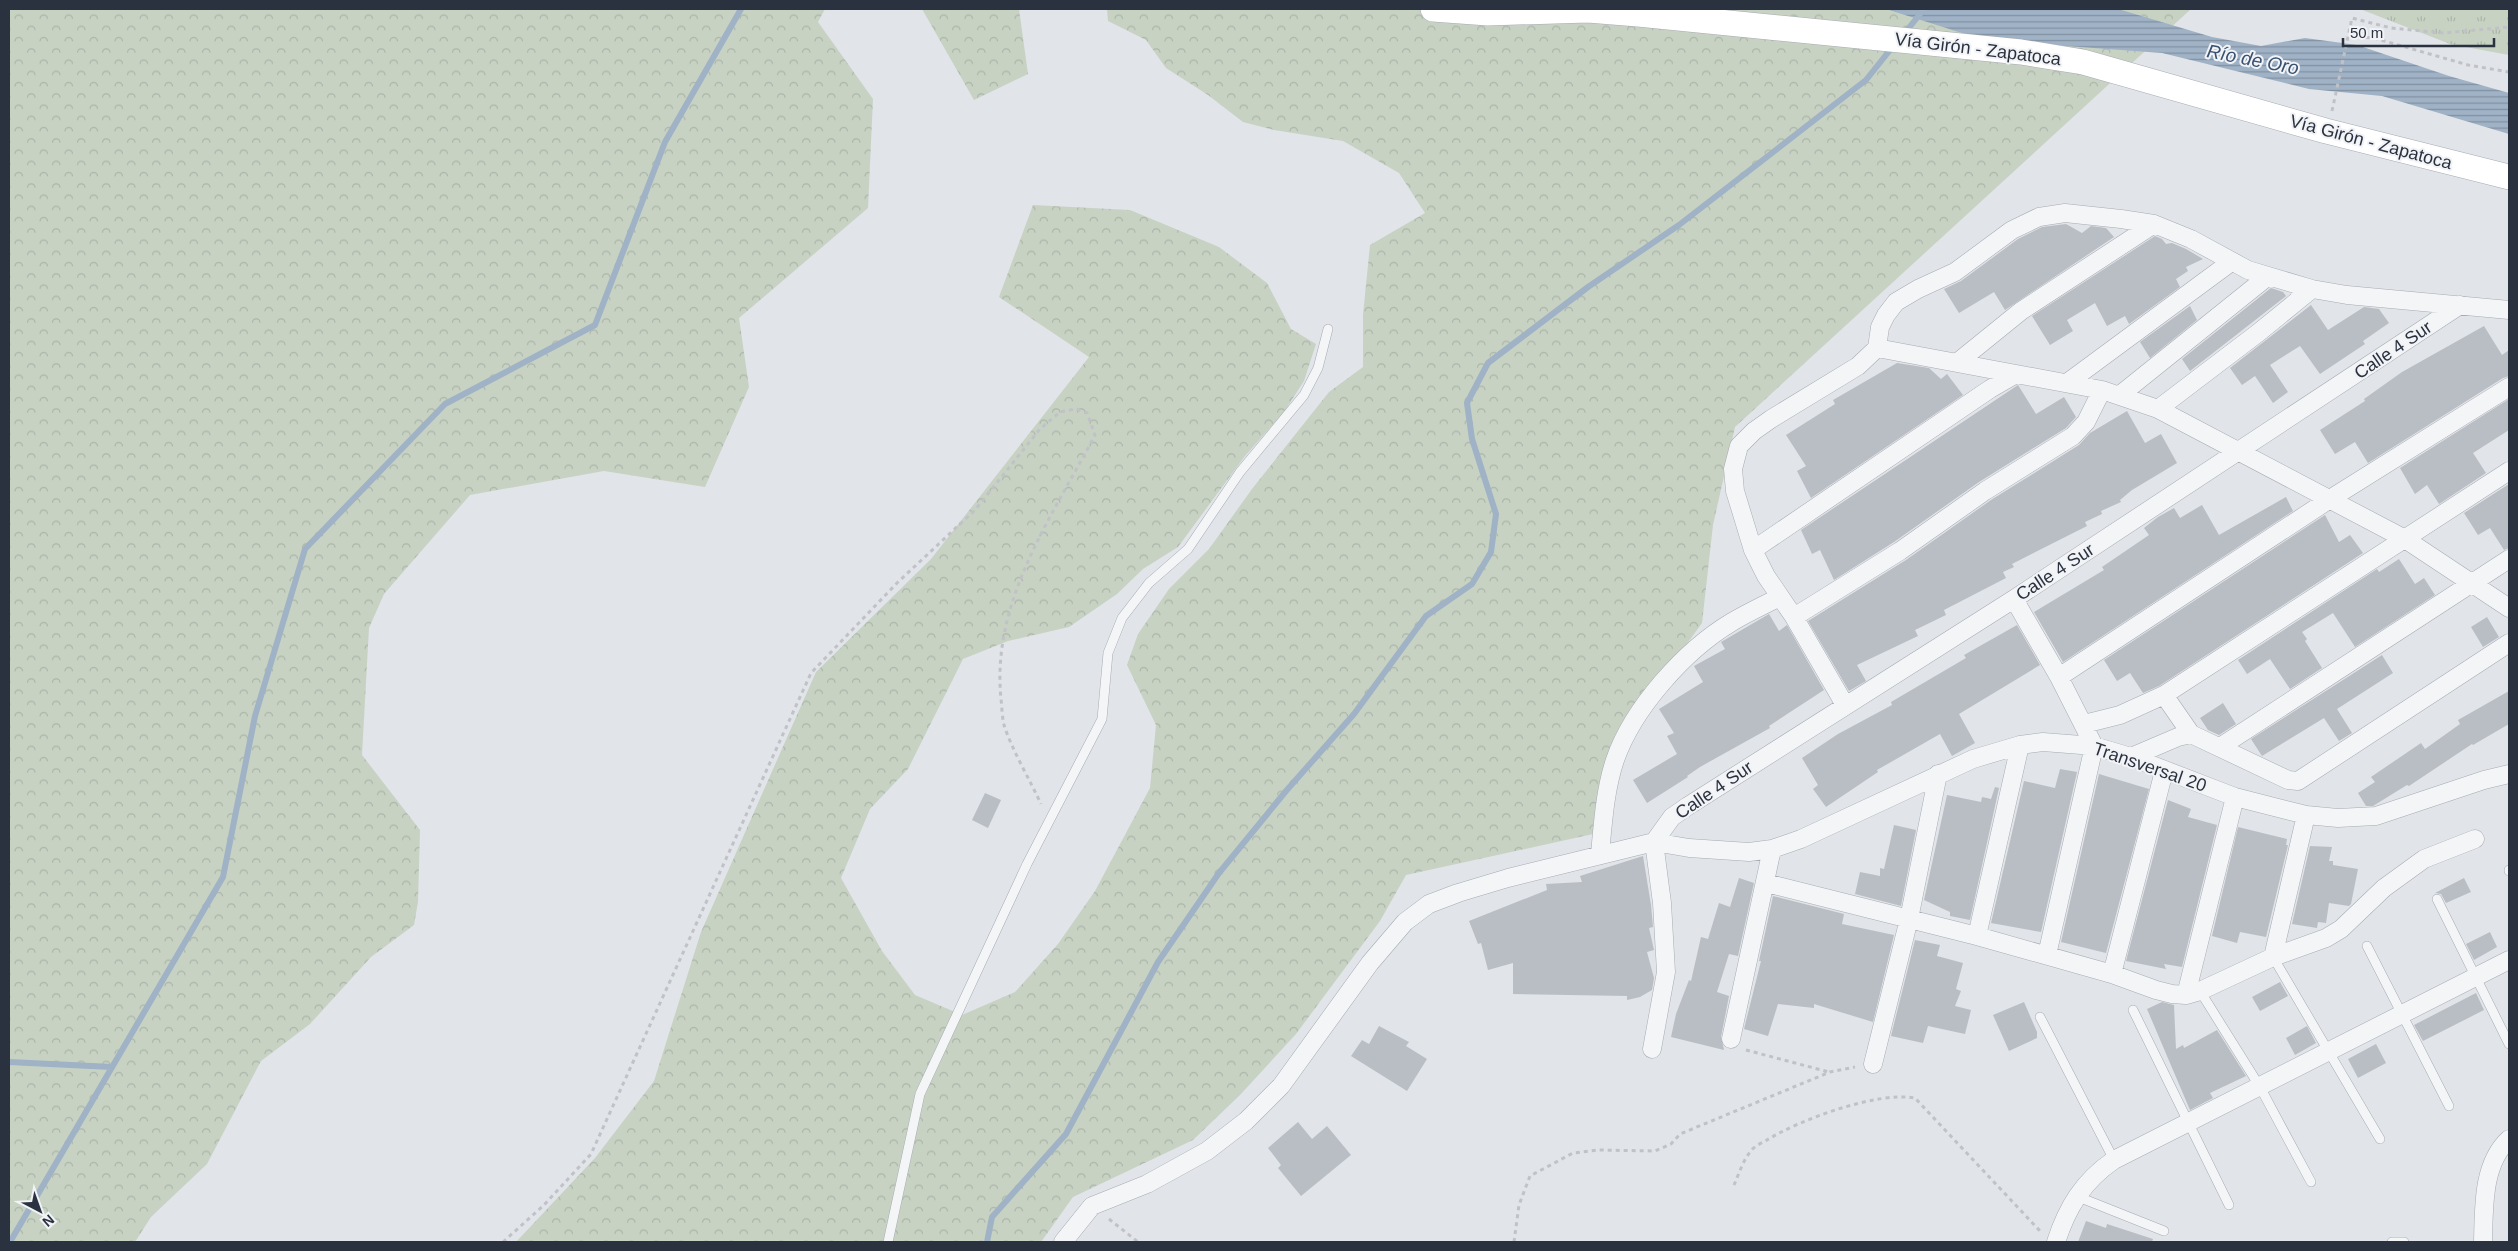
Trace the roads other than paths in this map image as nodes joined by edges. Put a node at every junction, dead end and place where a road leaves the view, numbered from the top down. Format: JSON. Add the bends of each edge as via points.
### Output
{"nodes":[{"id":1,"x":1433,"y":9,"type":"edge"},
{"id":2,"x":2509,"y":177,"type":"edge"},
{"id":3,"x":2154,"y":224,"type":"junction"},
{"id":4,"x":2231,"y":262,"type":"junction"},
{"id":5,"x":2267,"y":277,"type":"junction"},
{"id":6,"x":2312,"y":289,"type":"junction"},
{"id":7,"x":2460,"y":305,"type":"junction"},
{"id":8,"x":2509,"y":310,"type":"edge"},
{"id":9,"x":1328,"y":329,"type":"dead end"},
{"id":10,"x":1877,"y":348,"type":"junction"},
{"id":11,"x":1958,"y":362,"type":"junction"},
{"id":12,"x":2016,"y":374,"type":"junction"},
{"id":13,"x":2067,"y":383,"type":"junction"},
{"id":14,"x":2509,"y":387,"type":"edge"},
{"id":15,"x":2102,"y":390,"type":"junction"},
{"id":16,"x":2120,"y":395,"type":"junction"},
{"id":17,"x":2158,"y":409,"type":"junction"},
{"id":18,"x":2241,"y":451,"type":"junction"},
{"id":19,"x":2509,"y":471,"type":"edge"},
{"id":20,"x":2330,"y":499,"type":"junction"},
{"id":21,"x":2405,"y":540,"type":"junction"},
{"id":22,"x":1753,"y":550,"type":"junction"},
{"id":23,"x":2509,"y":559,"type":"edge"},
{"id":24,"x":2472,"y":583,"type":"junction"},
{"id":25,"x":1780,"y":597,"type":"junction"},
{"id":26,"x":2014,"y":599,"type":"junction"},
{"id":27,"x":2509,"y":608,"type":"edge"},
{"id":28,"x":1794,"y":617,"type":"junction"},
{"id":29,"x":2509,"y":643,"type":"edge"},
{"id":30,"x":2059,"y":677,"type":"junction"},
{"id":31,"x":2164,"y":695,"type":"junction"},
{"id":32,"x":1845,"y":705,"type":"junction"},
{"id":33,"x":2084,"y":724,"type":"junction"},
{"id":34,"x":2191,"y":734,"type":"junction"},
{"id":35,"x":2020,"y":745,"type":"junction"},
{"id":36,"x":2094,"y":746,"type":"junction"},
{"id":37,"x":2220,"y":747,"type":"junction"},
{"id":38,"x":2131,"y":757,"type":"junction"},
{"id":39,"x":2164,"y":771,"type":"junction"},
{"id":40,"x":1938,"y":774,"type":"junction"},
{"id":41,"x":2509,"y":774,"type":"edge"},
{"id":42,"x":2234,"y":797,"type":"junction"},
{"id":43,"x":2306,"y":815,"type":"junction"},
{"id":44,"x":2475,"y":839,"type":"dead end"},
{"id":45,"x":1654,"y":842,"type":"junction"},
{"id":46,"x":1772,"y":849,"type":"junction"},
{"id":47,"x":1600,"y":854,"type":"junction"},
{"id":48,"x":1766,"y":883,"type":"junction"},
{"id":49,"x":2437,"y":899,"type":"dead end"},
{"id":50,"x":1909,"y":918,"type":"junction"},
{"id":51,"x":1977,"y":936,"type":"junction"},
{"id":52,"x":2367,"y":946,"type":"dead end"},
{"id":53,"x":2048,"y":955,"type":"junction"},
{"id":54,"x":2273,"y":958,"type":"junction"},
{"id":55,"x":2509,"y":960,"type":"edge"},
{"id":56,"x":2112,"y":974,"type":"junction"},
{"id":57,"x":2476,"y":977,"type":"junction"},
{"id":58,"x":2193,"y":993,"type":"junction"},
{"id":59,"x":2132,"y":1010,"type":"dead end"},
{"id":60,"x":2402,"y":1014,"type":"junction"},
{"id":61,"x":2040,"y":1017,"type":"dead end"},
{"id":62,"x":1731,"y":1039,"type":"road end"},
{"id":63,"x":2509,"y":1044,"type":"edge"},
{"id":64,"x":1652,"y":1049,"type":"dead end"},
{"id":65,"x":2329,"y":1051,"type":"junction"},
{"id":66,"x":1873,"y":1064,"type":"road end"},
{"id":67,"x":2260,"y":1087,"type":"junction"},
{"id":68,"x":2449,"y":1106,"type":"dead end"},
{"id":69,"x":2190,"y":1121,"type":"junction"},
{"id":70,"x":2380,"y":1139,"type":"dead end"},
{"id":71,"x":2506,"y":1144,"type":"edge"},
{"id":72,"x":2114,"y":1160,"type":"junction"},
{"id":73,"x":2311,"y":1182,"type":"dead end"},
{"id":74,"x":2076,"y":1196,"type":"junction"},
{"id":75,"x":2230,"y":1205,"type":"dead end"},
{"id":76,"x":2164,"y":1231,"type":"dead end"},
{"id":77,"x":2050,"y":1239,"type":"edge"},
{"id":78,"x":888,"y":1242,"type":"edge"},
{"id":79,"x":1063,"y":1242,"type":"edge"},
{"id":80,"x":2392,"y":1242,"type":"edge"},
{"id":81,"x":2404,"y":1242,"type":"edge"},
{"id":82,"x":2483,"y":1242,"type":"edge"}],
"edges":[{"from":1,"to":2,"type":"main road","name":"Vía Girón - Zapatoca","via":[[1488,13],[1588,10],[1937,42],[2083,62],[2326,131]]},
{"from":3,"to":4,"type":"street","via":[[2191,239]]},
{"from":3,"to":10,"type":"street","via":[[2064,213],[2039,217],[2012,230],[1955,272],[1896,302],[1880,327]]},
{"from":3,"to":11,"type":"street","via":[[2021,311]]},
{"from":4,"to":5,"type":"street"},
{"from":4,"to":13,"type":"street"},
{"from":5,"to":6,"type":"street"},
{"from":5,"to":16,"type":"street"},
{"from":6,"to":7,"type":"street"},
{"from":6,"to":17,"type":"street"},
{"from":7,"to":8,"type":"street"},
{"from":7,"to":18,"type":"street","name":"Calle 4 Sur"},
{"from":9,"to":78,"type":"lane","via":[[1318,368],[1304,395],[1240,472],[1188,549],[1149,583],[1122,618],[1108,653],[1102,719],[1049,821],[920,1094]]},
{"from":10,"to":11,"type":"street"},
{"from":10,"to":22,"type":"street","via":[[1858,366],[1754,431],[1739,446],[1733,469],[1735,491]]},
{"from":11,"to":12,"type":"street"},
{"from":12,"to":13,"type":"street"},
{"from":12,"to":22,"type":"street"},
{"from":13,"to":15,"type":"street"},
{"from":14,"to":20,"type":"street"},
{"from":15,"to":16,"type":"street"},
{"from":15,"to":28,"type":"street","via":[[2096,408],[2073,436]]},
{"from":16,"to":17,"type":"street"},
{"from":17,"to":18,"type":"street"},
{"from":18,"to":20,"type":"street"},
{"from":18,"to":26,"type":"street","name":"Calle 4 Sur"},
{"from":19,"to":21,"type":"street"},
{"from":20,"to":21,"type":"street"},
{"from":20,"to":30,"type":"street"},
{"from":21,"to":24,"type":"street"},
{"from":21,"to":31,"type":"street"},
{"from":22,"to":25,"type":"street"},
{"from":23,"to":24,"type":"street"},
{"from":24,"to":27,"type":"street"},
{"from":24,"to":37,"type":"street"},
{"from":25,"to":28,"type":"street"},
{"from":25,"to":47,"type":"street","via":[[1731,622],[1694,650],[1657,689],[1633,723],[1616,759],[1606,799]]},
{"from":26,"to":30,"type":"street"},
{"from":26,"to":32,"type":"street","name":"Calle 4 Sur"},
{"from":28,"to":32,"type":"street"},
{"from":29,"to":37,"type":"street","via":[[2298,781],[2288,780]]},
{"from":30,"to":33,"type":"street"},
{"from":31,"to":33,"type":"street","via":[[2120,716]]},
{"from":31,"to":34,"type":"street"},
{"from":32,"to":45,"type":"street","name":"Calle 4 Sur","via":[[1680,812],[1660,831]]},
{"from":33,"to":36,"type":"street"},
{"from":34,"to":37,"type":"street"},
{"from":34,"to":38,"type":"street"},
{"from":35,"to":36,"type":"street","name":"Transversal 20","via":[[2042,742]]},
{"from":35,"to":40,"type":"street","name":"Transversal 20"},
{"from":35,"to":51,"type":"street"},
{"from":36,"to":38,"type":"street","name":"Transversal 20"},
{"from":36,"to":53,"type":"street"},
{"from":38,"to":39,"type":"street","name":"Transversal 20"},
{"from":39,"to":42,"type":"street","name":"Transversal 20"},
{"from":39,"to":56,"type":"street"},
{"from":40,"to":46,"type":"street","name":"Transversal 20","via":[[1817,832]]},
{"from":40,"to":50,"type":"street"},
{"from":41,"to":43,"type":"street","name":"Transversal 20","via":[[2376,816],[2338,818]]},
{"from":42,"to":43,"type":"street","name":"Transversal 20"},
{"from":42,"to":58,"type":"street"},
{"from":43,"to":54,"type":"street"},
{"from":44,"to":54,"type":"street","via":[[2424,859],[2384,888],[2333,933]]},
{"from":45,"to":46,"type":"street","name":"Transversal 20","via":[[1721,852]]},
{"from":45,"to":47,"type":"street"},
{"from":45,"to":64,"type":"street","via":[[1666,972]]},
{"from":46,"to":48,"type":"street"},
{"from":47,"to":79,"type":"street","via":[[1429,904],[1405,922],[1376,956],[1281,1086],[1246,1121],[1198,1156],[1147,1184],[1092,1206]]},
{"from":48,"to":50,"type":"street"},
{"from":48,"to":62,"type":"street"},
{"from":49,"to":57,"type":"lane"},
{"from":50,"to":51,"type":"street"},
{"from":50,"to":66,"type":"street"},
{"from":51,"to":53,"type":"street"},
{"from":52,"to":60,"type":"lane"},
{"from":53,"to":56,"type":"street"},
{"from":54,"to":58,"type":"street"},
{"from":54,"to":65,"type":"lane"},
{"from":55,"to":57,"type":"street"},
{"from":56,"to":58,"type":"street","via":[[2172,994]]},
{"from":57,"to":60,"type":"street"},
{"from":57,"to":63,"type":"lane"},
{"from":58,"to":67,"type":"lane"},
{"from":59,"to":69,"type":"lane"},
{"from":60,"to":65,"type":"street"},
{"from":60,"to":68,"type":"lane"},
{"from":61,"to":72,"type":"lane"},
{"from":65,"to":67,"type":"street"},
{"from":65,"to":70,"type":"lane"},
{"from":67,"to":69,"type":"street"},
{"from":67,"to":73,"type":"lane"},
{"from":69,"to":72,"type":"street"},
{"from":69,"to":75,"type":"lane"},
{"from":71,"to":82,"type":"street","via":[[2491,1169],[2485,1192]]},
{"from":72,"to":74,"type":"street","via":[[2088,1181]]},
{"from":74,"to":76,"type":"lane"},
{"from":74,"to":77,"type":"street"},
{"from":80,"to":81,"type":"lane"}]}
